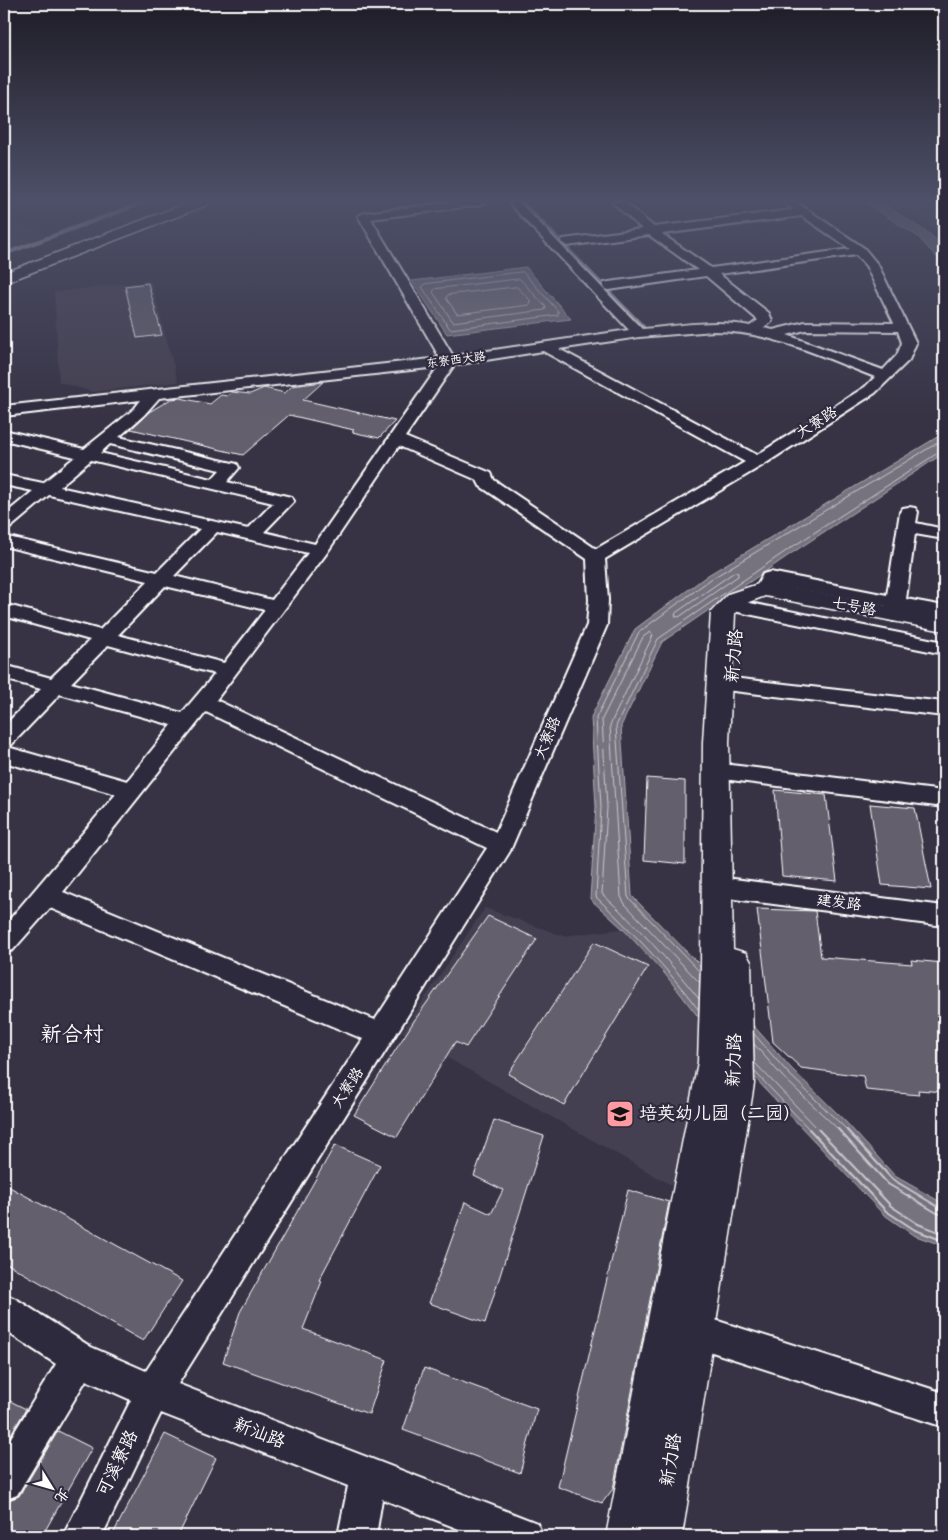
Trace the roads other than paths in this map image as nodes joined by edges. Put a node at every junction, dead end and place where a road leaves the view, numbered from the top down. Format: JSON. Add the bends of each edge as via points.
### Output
{"nodes":[{"id":1,"x":398,"y":274,"type":"edge"},
{"id":2,"x":582,"y":274,"type":"edge"},
{"id":3,"x":697,"y":274,"type":"edge"},
{"id":4,"x":712,"y":274,"type":"edge"},
{"id":5,"x":876,"y":274,"type":"edge"},
{"id":6,"x":609,"y":286,"type":"dead end"},
{"id":7,"x":903,"y":327,"type":"junction"},
{"id":8,"x":754,"y":330,"type":"junction"},
{"id":9,"x":639,"y":333,"type":"junction"},
{"id":10,"x":773,"y":334,"type":"junction"},
{"id":11,"x":547,"y":348,"type":"junction"},
{"id":12,"x":448,"y":361,"type":"junction"},
{"id":13,"x":884,"y":375,"type":"junction"},
{"id":14,"x":154,"y":394,"type":"junction"},
{"id":15,"x":21,"y":409,"type":"junction"},
{"id":16,"x":4,"y":412,"type":"edge"},
{"id":17,"x":4,"y":422,"type":"edge"},
{"id":18,"x":4,"y":435,"type":"edge"},
{"id":19,"x":107,"y":439,"type":"junction"},
{"id":20,"x":396,"y":439,"type":"junction"},
{"id":21,"x":88,"y":454,"type":"junction"},
{"id":22,"x":757,"y":462,"type":"junction"},
{"id":23,"x":4,"y":480,"type":"edge"},
{"id":24,"x":216,"y":484,"type":"junction"},
{"id":25,"x":46,"y":489,"type":"junction"},
{"id":26,"x":4,"y":524,"type":"edge"},
{"id":27,"x":212,"y":528,"type":"junction"},
{"id":28,"x":944,"y":534,"type":"edge"},
{"id":29,"x":251,"y":536,"type":"junction"},
{"id":30,"x":4,"y":541,"type":"edge"},
{"id":31,"x":320,"y":550,"type":"junction"},
{"id":32,"x":596,"y":558,"type":"junction"},
{"id":33,"x":162,"y":579,"type":"junction"},
{"id":34,"x":760,"y":600,"type":"junction"},
{"id":35,"x":277,"y":607,"type":"junction"},
{"id":36,"x":895,"y":609,"type":"junction"},
{"id":37,"x":4,"y":610,"type":"edge"},
{"id":38,"x":944,"y":612,"type":"edge"},
{"id":39,"x":944,"y":624,"type":"edge"},
{"id":40,"x":729,"y":632,"type":"junction"},
{"id":41,"x":944,"y":636,"type":"edge"},
{"id":42,"x":103,"y":637,"type":"junction"},
{"id":43,"x":944,"y":648,"type":"edge"},
{"id":44,"x":229,"y":671,"type":"junction"},
{"id":45,"x":4,"y":672,"type":"edge"},
{"id":46,"x":732,"y":685,"type":"junction"},
{"id":47,"x":55,"y":687,"type":"junction"},
{"id":48,"x":202,"y":702,"type":"junction"},
{"id":49,"x":944,"y":709,"type":"edge"},
{"id":50,"x":186,"y":722,"type":"junction"},
{"id":51,"x":4,"y":739,"type":"edge"},
{"id":52,"x":4,"y":754,"type":"edge"},
{"id":53,"x":731,"y":773,"type":"junction"},
{"id":54,"x":131,"y":790,"type":"junction"},
{"id":55,"x":944,"y":799,"type":"edge"},
{"id":56,"x":502,"y":845,"type":"junction"},
{"id":57,"x":734,"y":890,"type":"junction"},
{"id":58,"x":47,"y":896,"type":"junction"},
{"id":59,"x":944,"y":916,"type":"edge"},
{"id":60,"x":4,"y":942,"type":"edge"},
{"id":61,"x":726,"y":974,"type":"junction"},
{"id":62,"x":382,"y":1035,"type":"junction"},
{"id":63,"x":725,"y":1073,"type":"junction"},
{"id":64,"x":4,"y":1311,"type":"edge"},
{"id":65,"x":693,"y":1330,"type":"junction"},
{"id":66,"x":79,"y":1359,"type":"junction"},
{"id":67,"x":153,"y":1392,"type":"junction"},
{"id":68,"x":944,"y":1410,"type":"edge"},
{"id":69,"x":368,"y":1476,"type":"junction"},
{"id":70,"x":4,"y":1482,"type":"edge"},
{"id":71,"x":82,"y":1536,"type":"edge"},
{"id":72,"x":357,"y":1536,"type":"edge"},
{"id":73,"x":524,"y":1536,"type":"edge"},
{"id":74,"x":629,"y":1536,"type":"edge"},
{"id":75,"x":659,"y":1536,"type":"edge"}],
"edges":[{"from":1,"to":12,"type":"street"},
{"from":2,"to":9,"type":"street"},
{"from":3,"to":6,"type":"street"},
{"from":4,"to":8,"type":"street","via":[[764,316],[765,321]]},
{"from":5,"to":7,"type":"street","name":"大寮路"},
{"from":7,"to":10,"type":"street","via":[[805,326]]},
{"from":7,"to":13,"type":"street","name":"大寮路","via":[[909,343],[904,357]]},
{"from":8,"to":9,"type":"street","name":"东寮西大路","via":[[721,327]]},
{"from":8,"to":10,"type":"street","name":"东寮西大路"},
{"from":9,"to":11,"type":"street","name":"东寮西大路"},
{"from":10,"to":13,"type":"street","name":"东寮西大路"},
{"from":11,"to":12,"type":"street","name":"东寮西大路"},
{"from":11,"to":22,"type":"street"},
{"from":12,"to":14,"type":"street","name":"东寮西大路"},
{"from":12,"to":20,"type":"street"},
{"from":13,"to":22,"type":"street","name":"大寮路","via":[[870,390]]},
{"from":14,"to":15,"type":"street","name":"东寮西大路"},
{"from":14,"to":19,"type":"street"},
{"from":15,"to":16,"type":"street","name":"东寮西大路"},
{"from":15,"to":17,"type":"street"},
{"from":18,"to":21,"type":"street"},
{"from":19,"to":21,"type":"street"},
{"from":19,"to":24,"type":"street","via":[[231,468]]},
{"from":20,"to":31,"type":"street"},
{"from":20,"to":32,"type":"street","via":[[485,477],[486,482]]},
{"from":21,"to":24,"type":"street"},
{"from":21,"to":25,"type":"street"},
{"from":22,"to":32,"type":"street","name":"大寮路"},
{"from":23,"to":25,"type":"street"},
{"from":24,"to":29,"type":"street","via":[[285,501]]},
{"from":25,"to":26,"type":"street"},
{"from":25,"to":27,"type":"street"},
{"from":27,"to":29,"type":"street"},
{"from":27,"to":33,"type":"street"},
{"from":28,"to":36,"type":"street","via":[[908,520]]},
{"from":29,"to":31,"type":"street"},
{"from":30,"to":33,"type":"street"},
{"from":31,"to":35,"type":"street"},
{"from":32,"to":56,"type":"street","name":"大寮路","via":[[600,609],[597,625]]},
{"from":33,"to":35,"type":"street"},
{"from":33,"to":42,"type":"street"},
{"from":34,"to":36,"type":"main road","name":"七号路"},
{"from":34,"to":40,"type":"main road","name":"新力路","via":[[740,613]]},
{"from":34,"to":41,"type":"main road","name":"七号路"},
{"from":34,"to":43,"type":"street"},
{"from":35,"to":44,"type":"street"},
{"from":36,"to":38,"type":"street"},
{"from":36,"to":39,"type":"main road","name":"七号路"},
{"from":37,"to":42,"type":"street"},
{"from":40,"to":46,"type":"main road","name":"新力路"},
{"from":40,"to":61,"type":"main road","via":[[716,742]]},
{"from":42,"to":44,"type":"street"},
{"from":42,"to":47,"type":"street"},
{"from":44,"to":48,"type":"street"},
{"from":45,"to":47,"type":"street"},
{"from":46,"to":49,"type":"street"},
{"from":46,"to":53,"type":"main road","name":"新力路"},
{"from":47,"to":50,"type":"street"},
{"from":47,"to":51,"type":"street"},
{"from":48,"to":50,"type":"street"},
{"from":48,"to":56,"type":"street"},
{"from":50,"to":54,"type":"street"},
{"from":52,"to":54,"type":"street"},
{"from":53,"to":55,"type":"street"},
{"from":53,"to":57,"type":"main road","name":"新力路"},
{"from":54,"to":58,"type":"street"},
{"from":56,"to":62,"type":"street","name":"大寮路"},
{"from":57,"to":59,"type":"street","name":"建发路"},
{"from":57,"to":61,"type":"main road","name":"新力路"},
{"from":58,"to":60,"type":"street"},
{"from":58,"to":62,"type":"street"},
{"from":61,"to":63,"type":"main road","name":"新力路"},
{"from":62,"to":67,"type":"street","name":"大寮路"},
{"from":63,"to":65,"type":"main road","name":"新力路"},
{"from":63,"to":74,"type":"main road"},
{"from":64,"to":66,"type":"street","name":"新汕路"},
{"from":65,"to":68,"type":"street"},
{"from":65,"to":75,"type":"main road","name":"新力路"},
{"from":66,"to":67,"type":"street","name":"新汕路"},
{"from":66,"to":70,"type":"street"},
{"from":67,"to":69,"type":"street","name":"新汕路"},
{"from":67,"to":71,"type":"street","name":"可溪寮路"},
{"from":69,"to":72,"type":"street"},
{"from":69,"to":73,"type":"street","name":"新汕路"}]}
